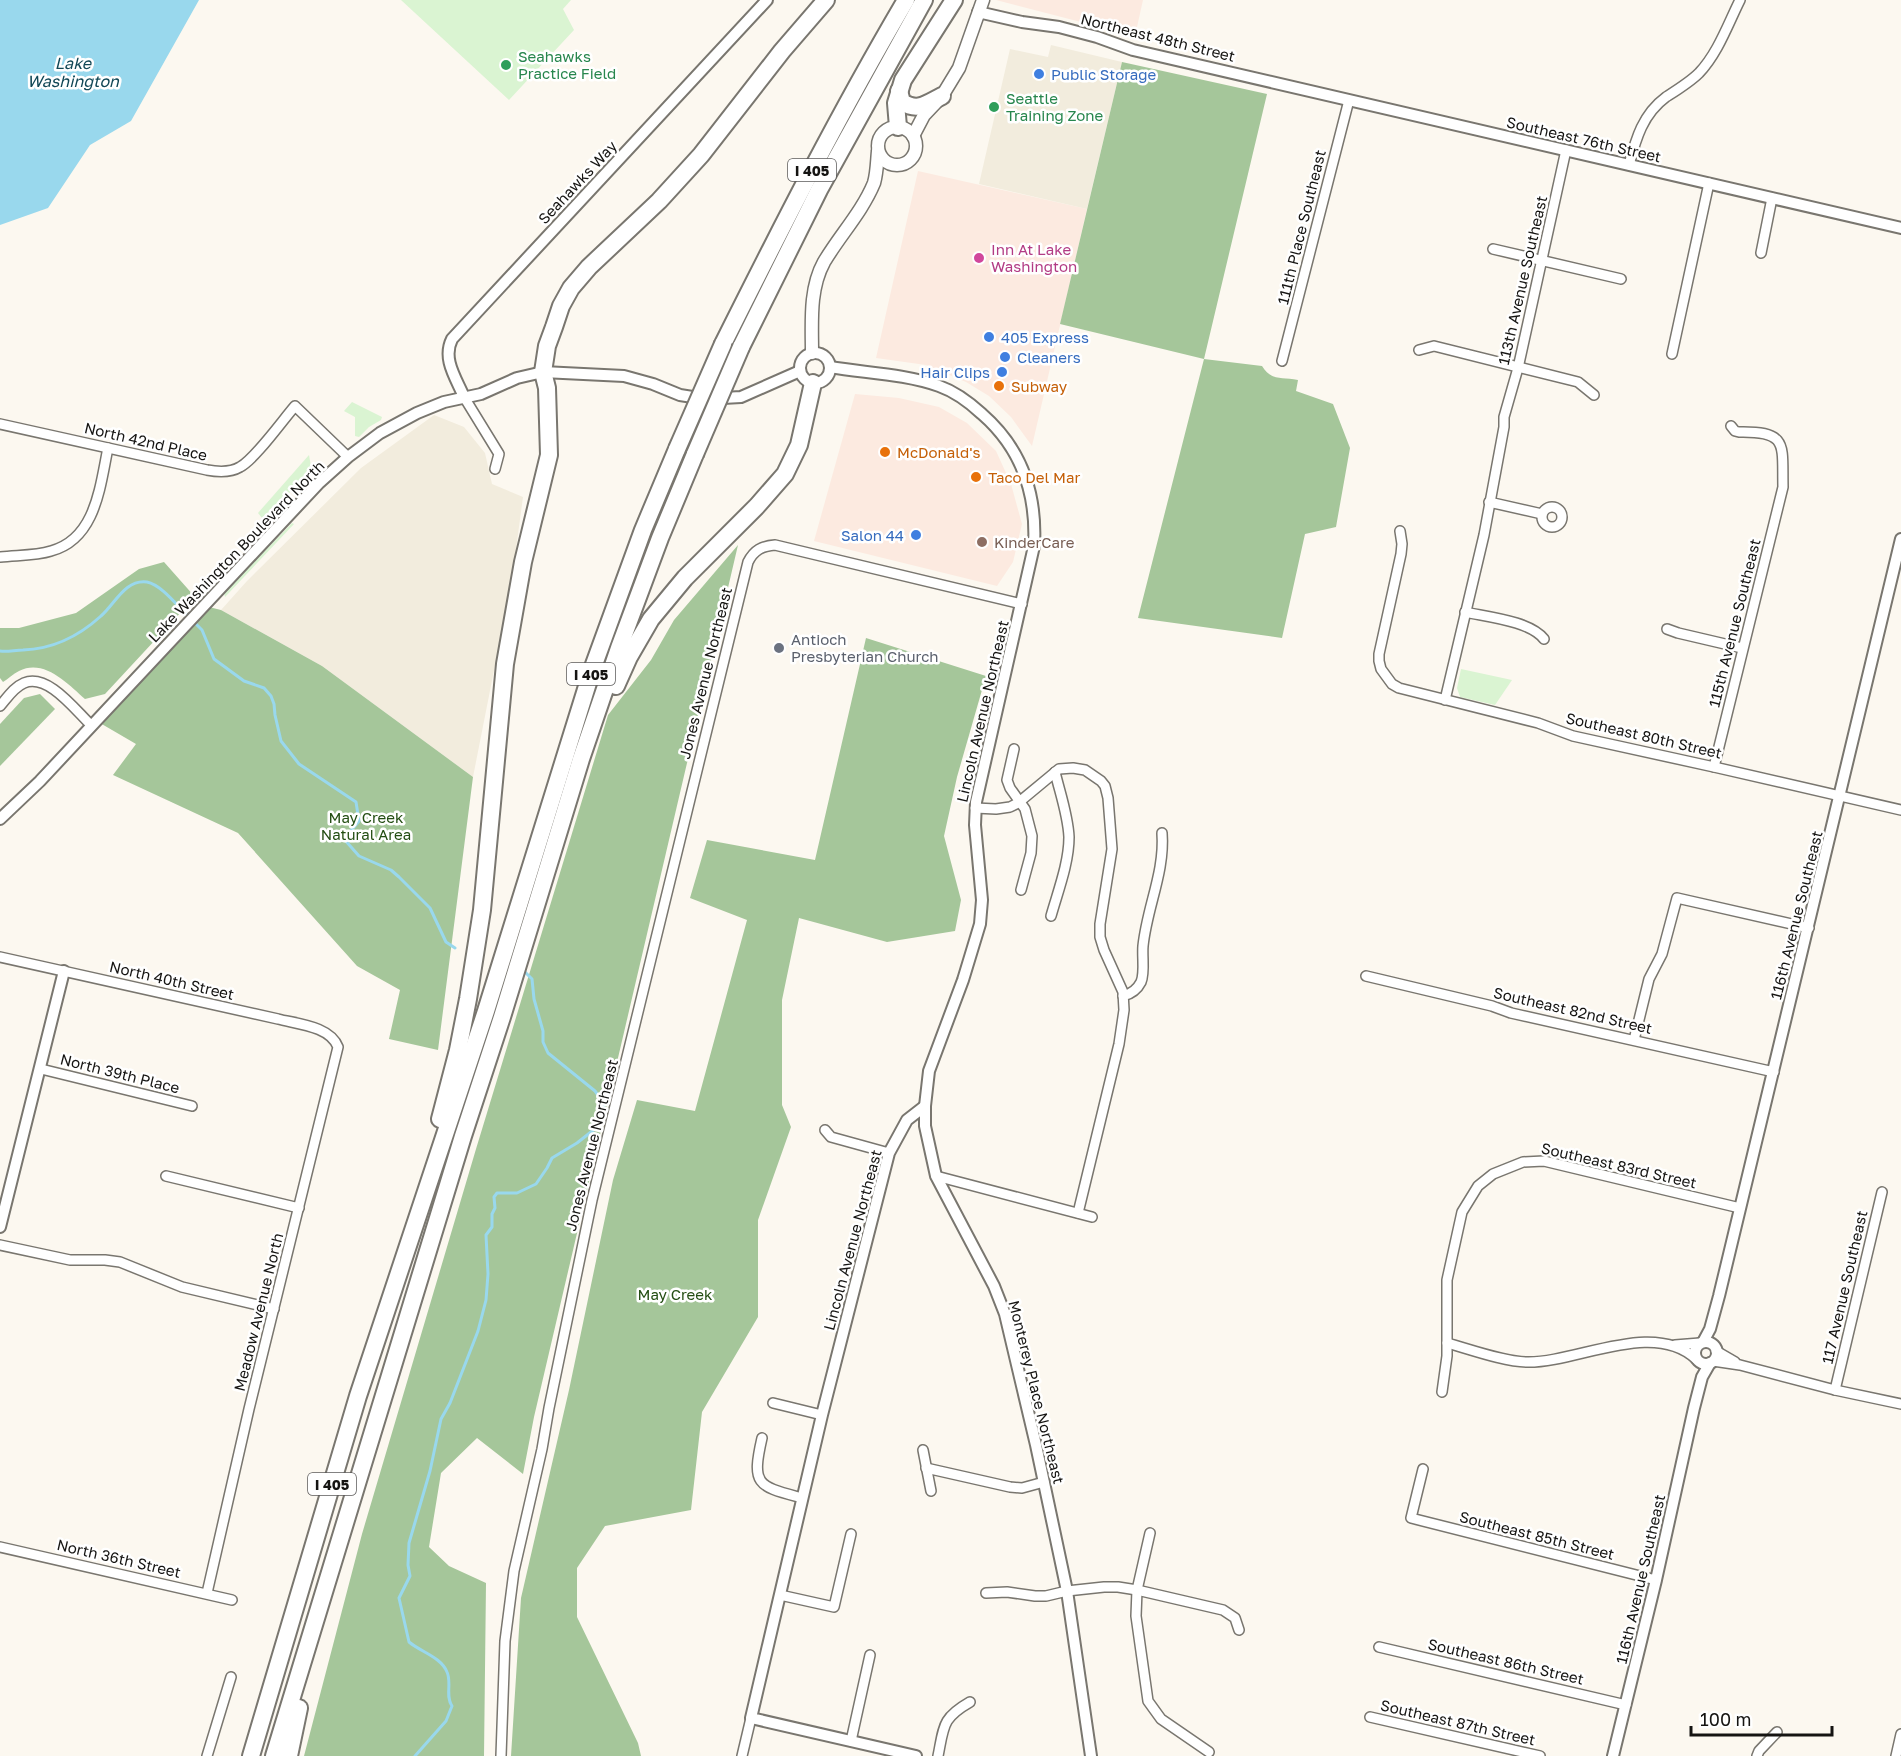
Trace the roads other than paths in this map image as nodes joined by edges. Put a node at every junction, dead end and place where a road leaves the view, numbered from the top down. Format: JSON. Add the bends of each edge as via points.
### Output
{"nodes":[{"id":1,"x":767,"y":0,"type":"edge"},
{"id":2,"x":826,"y":0,"type":"edge"},
{"id":3,"x":906,"y":0,"type":"edge"},
{"id":4,"x":924,"y":0,"type":"edge"},
{"id":5,"x":954,"y":0,"type":"edge"},
{"id":6,"x":1740,"y":0,"type":"edge"},
{"id":7,"x":981,"y":6,"type":"edge"},
{"id":8,"x":1260,"y":78,"type":"joint"},
{"id":9,"x":899,"y":91,"type":"junction"},
{"id":10,"x":942,"y":96,"type":"junction"},
{"id":11,"x":1349,"y":100,"type":"junction"},
{"id":12,"x":924,"y":115,"type":"junction"},
{"id":13,"x":900,"y":128,"type":"junction"},
{"id":14,"x":913,"y":136,"type":"junction"},
{"id":15,"x":878,"y":150,"type":"junction"},
{"id":16,"x":1566,"y":150,"type":"junction"},
{"id":17,"x":895,"y":165,"type":"junction"},
{"id":18,"x":1629,"y":165,"type":"junction"},
{"id":19,"x":874,"y":181,"type":"junction"},
{"id":20,"x":1709,"y":183,"type":"junction"},
{"id":21,"x":1772,"y":198,"type":"junction"},
{"id":22,"x":1901,"y":228,"type":"edge"},
{"id":23,"x":1494,"y":249,"type":"dead end"},
{"id":24,"x":1761,"y":253,"type":"dead end"},
{"id":25,"x":1542,"y":261,"type":"junction"},
{"id":26,"x":1621,"y":279,"type":"dead end"},
{"id":27,"x":1419,"y":350,"type":"dead end"},
{"id":28,"x":812,"y":353,"type":"junction"},
{"id":29,"x":1672,"y":354,"type":"dead end"},
{"id":30,"x":1282,"y":361,"type":"dead end"},
{"id":31,"x":830,"y":367,"type":"junction"},
{"id":32,"x":1518,"y":368,"type":"junction"},
{"id":33,"x":800,"y":371,"type":"junction"},
{"id":34,"x":543,"y":372,"type":"junction"},
{"id":35,"x":813,"y":383,"type":"junction"},
{"id":36,"x":1594,"y":395,"type":"dead end"},
{"id":37,"x":464,"y":397,"type":"junction"},
{"id":38,"x":0,"y":424,"type":"edge"},
{"id":39,"x":1731,"y":426,"type":"dead end"},
{"id":40,"x":108,"y":448,"type":"junction"},
{"id":41,"x":348,"y":457,"type":"junction"},
{"id":42,"x":495,"y":469,"type":"dead end"},
{"id":43,"x":1489,"y":502,"type":"junction"},
{"id":44,"x":1542,"y":514,"type":"dead end"},
{"id":45,"x":1400,"y":531,"type":"dead end"},
{"id":46,"x":1901,"y":539,"type":"edge"},
{"id":47,"x":0,"y":557,"type":"edge"},
{"id":48,"x":1022,"y":604,"type":"junction"},
{"id":49,"x":1465,"y":612,"type":"junction"},
{"id":50,"x":1667,"y":629,"type":"dead end"},
{"id":51,"x":1544,"y":639,"type":"dead end"},
{"id":52,"x":1742,"y":648,"type":"junction"},
{"id":53,"x":1445,"y":700,"type":"junction"},
{"id":54,"x":0,"y":706,"type":"edge"},
{"id":55,"x":91,"y":725,"type":"junction"},
{"id":56,"x":1014,"y":749,"type":"dead end"},
{"id":57,"x":1714,"y":767,"type":"junction"},
{"id":58,"x":1054,"y":772,"type":"junction"},
{"id":59,"x":1841,"y":795,"type":"junction"},
{"id":60,"x":1020,"y":801,"type":"junction"},
{"id":61,"x":975,"y":808,"type":"junction"},
{"id":62,"x":1901,"y":810,"type":"edge"},
{"id":63,"x":0,"y":819,"type":"edge"},
{"id":64,"x":1161,"y":832,"type":"dead end"},
{"id":65,"x":557,"y":835,"type":"junction"},
{"id":66,"x":1020,"y":890,"type":"dead end"},
{"id":67,"x":527,"y":907,"type":"junction"},
{"id":68,"x":1051,"y":916,"type":"dead end"},
{"id":69,"x":1809,"y":928,"type":"junction"},
{"id":70,"x":0,"y":957,"type":"edge"},
{"id":71,"x":64,"y":971,"type":"junction"},
{"id":72,"x":1366,"y":976,"type":"dead end"},
{"id":73,"x":1123,"y":996,"type":"junction"},
{"id":74,"x":494,"y":1014,"type":"junction"},
{"id":75,"x":334,"y":1039,"type":"joint"},
{"id":76,"x":1634,"y":1040,"type":"junction"},
{"id":77,"x":41,"y":1069,"type":"junction"},
{"id":78,"x":1774,"y":1072,"type":"junction"},
{"id":79,"x":192,"y":1106,"type":"dead end"},
{"id":80,"x":925,"y":1106,"type":"junction"},
{"id":81,"x":825,"y":1130,"type":"dead end"},
{"id":82,"x":889,"y":1153,"type":"junction"},
{"id":83,"x":166,"y":1176,"type":"dead end"},
{"id":84,"x":936,"y":1176,"type":"junction"},
{"id":85,"x":1882,"y":1192,"type":"dead end"},
{"id":86,"x":299,"y":1208,"type":"junction"},
{"id":87,"x":1740,"y":1208,"type":"junction"},
{"id":88,"x":1078,"y":1213,"type":"junction"},
{"id":89,"x":419,"y":1214,"type":"junction"},
{"id":90,"x":1092,"y":1217,"type":"dead end"},
{"id":91,"x":0,"y":1227,"type":"edge"},
{"id":92,"x":0,"y":1245,"type":"edge"},
{"id":93,"x":1719,"y":1296,"type":"junction"},
{"id":94,"x":273,"y":1309,"type":"junction"},
{"id":95,"x":1447,"y":1343,"type":"junction"},
{"id":96,"x":1702,"y":1343,"type":"junction"},
{"id":97,"x":1667,"y":1345,"type":"junction"},
{"id":98,"x":1714,"y":1356,"type":"junction"},
{"id":99,"x":1697,"y":1359,"type":"junction"},
{"id":100,"x":1835,"y":1390,"type":"junction"},
{"id":101,"x":1442,"y":1392,"type":"dead end"},
{"id":102,"x":772,"y":1403,"type":"dead end"},
{"id":103,"x":1901,"y":1404,"type":"edge"},
{"id":104,"x":1694,"y":1408,"type":"junction"},
{"id":105,"x":822,"y":1415,"type":"junction"},
{"id":106,"x":762,"y":1438,"type":"dead end"},
{"id":107,"x":923,"y":1450,"type":"dead end"},
{"id":108,"x":926,"y":1468,"type":"junction"},
{"id":109,"x":1423,"y":1469,"type":"dead end"},
{"id":110,"x":1044,"y":1482,"type":"junction"},
{"id":111,"x":930,"y":1491,"type":"dead end"},
{"id":112,"x":802,"y":1498,"type":"junction"},
{"id":113,"x":1150,"y":1533,"type":"dead end"},
{"id":114,"x":851,"y":1534,"type":"dead end"},
{"id":115,"x":0,"y":1547,"type":"edge"},
{"id":116,"x":1656,"y":1580,"type":"junction"},
{"id":117,"x":1137,"y":1590,"type":"junction"},
{"id":118,"x":1067,"y":1591,"type":"junction"},
{"id":119,"x":207,"y":1593,"type":"junction"},
{"id":120,"x":986,"y":1593,"type":"dead end"},
{"id":121,"x":780,"y":1595,"type":"junction"},
{"id":122,"x":232,"y":1600,"type":"dead end"},
{"id":123,"x":318,"y":1613,"type":"junction"},
{"id":124,"x":1239,"y":1630,"type":"dead end"},
{"id":125,"x":1379,"y":1647,"type":"dead end"},
{"id":126,"x":870,"y":1655,"type":"dead end"},
{"id":127,"x":231,"y":1677,"type":"dead end"},
{"id":128,"x":970,"y":1702,"type":"dead end"},
{"id":129,"x":1626,"y":1705,"type":"junction"},
{"id":130,"x":1370,"y":1717,"type":"dead end"},
{"id":131,"x":751,"y":1718,"type":"junction"},
{"id":132,"x":1777,"y":1732,"type":"dead end"},
{"id":133,"x":1901,"y":1734,"type":"edge"},
{"id":134,"x":851,"y":1741,"type":"junction"},
{"id":135,"x":1209,"y":1752,"type":"dead end"},
{"id":136,"x":207,"y":1756,"type":"edge"},
{"id":137,"x":251,"y":1756,"type":"edge"},
{"id":138,"x":274,"y":1756,"type":"edge"},
{"id":139,"x":289,"y":1756,"type":"edge"},
{"id":140,"x":501,"y":1756,"type":"edge"},
{"id":141,"x":742,"y":1756,"type":"edge"},
{"id":142,"x":916,"y":1756,"type":"edge"},
{"id":143,"x":938,"y":1756,"type":"edge"},
{"id":144,"x":1091,"y":1756,"type":"edge"},
{"id":145,"x":1540,"y":1756,"type":"edge"},
{"id":146,"x":1613,"y":1756,"type":"edge"},
{"id":147,"x":1757,"y":1756,"type":"edge"},
{"id":148,"x":1896,"y":1756,"type":"edge"}],
"edges":[{"from":1,"to":37,"type":"street","name":"Seahawks Way","via":[[452,339],[449,364]]},
{"from":2,"to":34,"type":"highway","via":[[701,154],[571,288],[550,336]]},
{"from":3,"to":67,"type":"highway","number":"I 405","bridge":true,"via":[[777,235],[677,449],[592,670]]},
{"from":4,"to":65,"type":"highway","number":"I 405","bridge":true,"via":[[819,190],[741,347],[660,538]]},
{"from":5,"to":9,"type":"highway"},
{"from":6,"to":18,"type":"street","via":[[1698,74],[1663,99],[1646,117]]},
{"from":7,"to":8,"type":"street","name":"Northeast 48th Street","via":[[1022,22],[1059,27],[1133,50]]},
{"from":7,"to":10,"type":"main road","via":[[959,68]]},
{"from":8,"to":11,"type":"street","name":"Southeast 76th Street"},
{"from":9,"to":10,"type":"highway","via":[[902,102],[910,107],[921,107]]},
{"from":9,"to":13,"type":"highway","via":[[896,104]]},
{"from":10,"to":12,"type":"main road"},
{"from":11,"to":16,"type":"street","name":"Southeast 76th Street"},
{"from":11,"to":30,"type":"street","name":"111th Place Southeast"},
{"from":12,"to":13,"type":"main road"},
{"from":12,"to":14,"type":"main road"},
{"from":13,"to":14,"type":"main road"},
{"from":13,"to":15,"type":"main road","via":[[887,130]]},
{"from":14,"to":17,"type":"main road","via":[[915,154],[906,164]]},
{"from":15,"to":17,"type":"main road","via":[[884,160]]},
{"from":15,"to":19,"type":"main road"},
{"from":16,"to":18,"type":"street","name":"Southeast 76th Street"},
{"from":16,"to":25,"type":"street","name":"113th Avenue Southeast"},
{"from":17,"to":19,"type":"main road"},
{"from":18,"to":20,"type":"street","name":"Southeast 76th Street"},
{"from":19,"to":28,"type":"main road","via":[[824,262],[811,320]]},
{"from":20,"to":21,"type":"street","name":"Southeast 76th Street"},
{"from":20,"to":29,"type":"street"},
{"from":21,"to":22,"type":"street","name":"Southeast 76th Street"},
{"from":21,"to":24,"type":"street"},
{"from":23,"to":25,"type":"street"},
{"from":25,"to":26,"type":"street"},
{"from":25,"to":32,"type":"street","name":"113th Avenue Southeast"},
{"from":27,"to":32,"type":"street","via":[[1434,346]]},
{"from":28,"to":31,"type":"street","via":[[826,358]]},
{"from":28,"to":33,"type":"street","via":[[801,361]]},
{"from":31,"to":35,"type":"street","via":[[823,381]]},
{"from":31,"to":48,"type":"street","name":"Lincoln Avenue Northeast","via":[[941,387],[970,404],[1007,440],[1026,477],[1034,513],[1034,546]]},
{"from":32,"to":36,"type":"street","via":[[1578,382]]},
{"from":32,"to":43,"type":"street","name":"113th Avenue Southeast","via":[[1504,417]]},
{"from":33,"to":34,"type":"street","name":"Lake Washington Boulevard North","via":[[741,398],[705,399],[624,376]]},
{"from":33,"to":35,"type":"street","via":[[804,379]]},
{"from":34,"to":37,"type":"street","name":"Lake Washington Boulevard North"},
{"from":34,"to":89,"type":"highway","via":[[549,455],[504,664],[482,910],[458,1050]]},
{"from":35,"to":65,"type":"highway","via":[[799,445],[785,474],[677,587],[651,619],[629,657]]},
{"from":37,"to":41,"type":"street","name":"Lake Washington Boulevard North","via":[[417,413]]},
{"from":37,"to":42,"type":"street","via":[[499,454]]},
{"from":38,"to":40,"type":"street","name":"North 42nd Place"},
{"from":39,"to":52,"type":"street","name":"115th Avenue Southeast","via":[[1739,432],[1768,434],[1777,439],[1782,452],[1783,487]]},
{"from":40,"to":41,"type":"street","name":"North 42nd Place","via":[[228,471],[250,459],[295,406]]},
{"from":40,"to":47,"type":"street","via":[[96,503],[84,528],[50,551]]},
{"from":41,"to":55,"type":"street","name":"Lake Washington Boulevard North"},
{"from":43,"to":44,"type":"street"},
{"from":43,"to":49,"type":"street","name":"113th Avenue Southeast"},
{"from":45,"to":53,"type":"street","name":"Southeast 80th Street","via":[[1401,554],[1378,662],[1386,677],[1399,688]]},
{"from":46,"to":59,"type":"street","name":"116th Avenue Southeast"},
{"from":48,"to":61,"type":"street","name":"Lincoln Avenue Northeast"},
{"from":48,"to":140,"type":"street","name":"Jones Avenue Northeast","via":[[775,545],[760,547],[745,569],[588,1222],[514,1571],[505,1641]]},
{"from":49,"to":51,"type":"street","via":[[1524,625]]},
{"from":49,"to":53,"type":"street"},
{"from":50,"to":52,"type":"street"},
{"from":52,"to":57,"type":"street","name":"115th Avenue Southeast"},
{"from":53,"to":57,"type":"street","name":"Southeast 80th Street","via":[[1538,723],[1573,736]]},
{"from":54,"to":55,"type":"street","via":[[20,685],[38,681],[51,687]]},
{"from":55,"to":63,"type":"street","name":"Lake Washington Boulevard North","via":[[40,782]]},
{"from":56,"to":60,"type":"street","via":[[1007,780]]},
{"from":57,"to":59,"type":"street","name":"Southeast 80th Street"},
{"from":58,"to":60,"type":"street"},
{"from":58,"to":68,"type":"street","via":[[1069,842]]},
{"from":58,"to":73,"type":"street","via":[[1084,770],[1105,786],[1112,849],[1100,937]]},
{"from":59,"to":62,"type":"street","name":"Southeast 80th Street"},
{"from":59,"to":69,"type":"street","name":"116th Avenue Southeast"},
{"from":60,"to":61,"type":"street","via":[[1010,807]]},
{"from":60,"to":66,"type":"street","via":[[1032,836]]},
{"from":61,"to":80,"type":"street","name":"Lincoln Avenue Northeast","via":[[982,900],[980,924],[929,1071]]},
{"from":64,"to":73,"type":"street","via":[[1162,861],[1147,921],[1142,978],[1136,990]]},
{"from":65,"to":67,"type":"highway","number":"I 405"},
{"from":67,"to":74,"type":"highway","number":"I 405"},
{"from":69,"to":76,"type":"street","via":[[1677,898],[1662,954],[1648,980]]},
{"from":69,"to":78,"type":"street","name":"116th Avenue Southeast"},
{"from":70,"to":71,"type":"street","name":"North 40th Street"},
{"from":71,"to":75,"type":"street","name":"North 40th Street","via":[[278,1018],[317,1029]]},
{"from":71,"to":77,"type":"street"},
{"from":72,"to":76,"type":"street","name":"Southeast 82nd Street"},
{"from":73,"to":88,"type":"street","via":[[1119,1044]]},
{"from":74,"to":89,"type":"highway","number":"I 405"},
{"from":74,"to":123,"type":"highway","number":"I 405","via":[[462,1136]]},
{"from":75,"to":86,"type":"street","name":"Meadow Avenue North","via":[[338,1052]]},
{"from":76,"to":78,"type":"street","name":"Southeast 82nd Street"},
{"from":77,"to":79,"type":"street","name":"North 39th Place"},
{"from":77,"to":91,"type":"street"},
{"from":78,"to":87,"type":"street","name":"116th Avenue Southeast"},
{"from":80,"to":82,"type":"street","name":"Lincoln Avenue Northeast","via":[[907,1120]]},
{"from":80,"to":84,"type":"street","name":"Monterey Place Northeast","via":[[925,1126]]},
{"from":81,"to":82,"type":"street","via":[[831,1137]]},
{"from":82,"to":105,"type":"street","name":"Lincoln Avenue Northeast"},
{"from":83,"to":86,"type":"street"},
{"from":84,"to":88,"type":"street"},
{"from":84,"to":110,"type":"street","name":"Monterey Place Northeast","via":[[1001,1302]]},
{"from":85,"to":100,"type":"street","name":"117 Avenue Southeast"},
{"from":86,"to":94,"type":"street","name":"Meadow Avenue North"},
{"from":87,"to":93,"type":"street","name":"116th Avenue Southeast"},
{"from":87,"to":95,"type":"street","name":"Southeast 83rd Street","via":[[1544,1161],[1503,1168],[1478,1186],[1462,1212],[1447,1280]]},
{"from":88,"to":90,"type":"street"},
{"from":89,"to":137,"type":"highway","number":"I 405","via":[[358,1396]]},
{"from":92,"to":94,"type":"street","via":[[70,1260],[120,1262],[182,1287]]},
{"from":93,"to":96,"type":"street","name":"116th Avenue Southeast"},
{"from":93,"to":98,"type":"street","name":"116th Avenue Southeast"},
{"from":94,"to":119,"type":"street","name":"Meadow Avenue North"},
{"from":95,"to":97,"type":"street","via":[[1519,1362],[1637,1342]]},
{"from":95,"to":101,"type":"street"},
{"from":96,"to":97,"type":"street"},
{"from":96,"to":98,"type":"street","via":[[1709,1342]]},
{"from":96,"to":99,"type":"street","name":"116th Avenue Southeast","via":[[1695,1351]]},
{"from":97,"to":99,"type":"street"},
{"from":98,"to":99,"type":"street","via":[[1702,1363]]},
{"from":98,"to":100,"type":"street"},
{"from":98,"to":104,"type":"street","name":"116th Avenue Southeast","via":[[1702,1377]]},
{"from":99,"to":104,"type":"street","name":"116th Avenue Southeast"},
{"from":100,"to":103,"type":"street"},
{"from":102,"to":105,"type":"street"},
{"from":104,"to":116,"type":"street","name":"116th Avenue Southeast"},
{"from":105,"to":112,"type":"street","name":"Lincoln Avenue Northeast"},
{"from":106,"to":112,"type":"street","via":[[756,1465],[761,1481],[767,1489]]},
{"from":107,"to":108,"type":"street"},
{"from":108,"to":110,"type":"street","via":[[1010,1487]]},
{"from":108,"to":111,"type":"street"},
{"from":109,"to":116,"type":"street","name":"Southeast 85th Street","via":[[1412,1518]]},
{"from":110,"to":118,"type":"street","name":"Monterey Place Northeast"},
{"from":112,"to":121,"type":"street","name":"Lincoln Avenue Northeast"},
{"from":113,"to":117,"type":"street"},
{"from":114,"to":121,"type":"street","via":[[834,1607]]},
{"from":115,"to":119,"type":"street","name":"North 36th Street"},
{"from":116,"to":129,"type":"street","name":"116th Avenue Southeast"},
{"from":117,"to":118,"type":"street","via":[[1104,1587]]},
{"from":117,"to":124,"type":"street","via":[[1223,1610],[1235,1618]]},
{"from":117,"to":135,"type":"street","via":[[1137,1633],[1148,1701],[1161,1719]]},
{"from":118,"to":120,"type":"street","via":[[1046,1596]]},
{"from":118,"to":144,"type":"street","name":"Monterey Place Northeast"},
{"from":119,"to":122,"type":"street","name":"North 36th Street"},
{"from":121,"to":131,"type":"street","name":"Lincoln Avenue Northeast"},
{"from":123,"to":138,"type":"highway","number":"I 405"},
{"from":123,"to":139,"type":"highway"},
{"from":125,"to":129,"type":"street","name":"Southeast 86th Street"},
{"from":126,"to":134,"type":"street"},
{"from":127,"to":136,"type":"street"},
{"from":128,"to":143,"type":"street","via":[[945,1722]]},
{"from":129,"to":146,"type":"street","name":"116th Avenue Southeast"},
{"from":130,"to":145,"type":"street","name":"Southeast 87th Street"},
{"from":131,"to":134,"type":"street"},
{"from":131,"to":141,"type":"street","name":"Lincoln Avenue Northeast"},
{"from":132,"to":147,"type":"street"},
{"from":133,"to":148,"type":"street"},
{"from":134,"to":142,"type":"street"}]}
